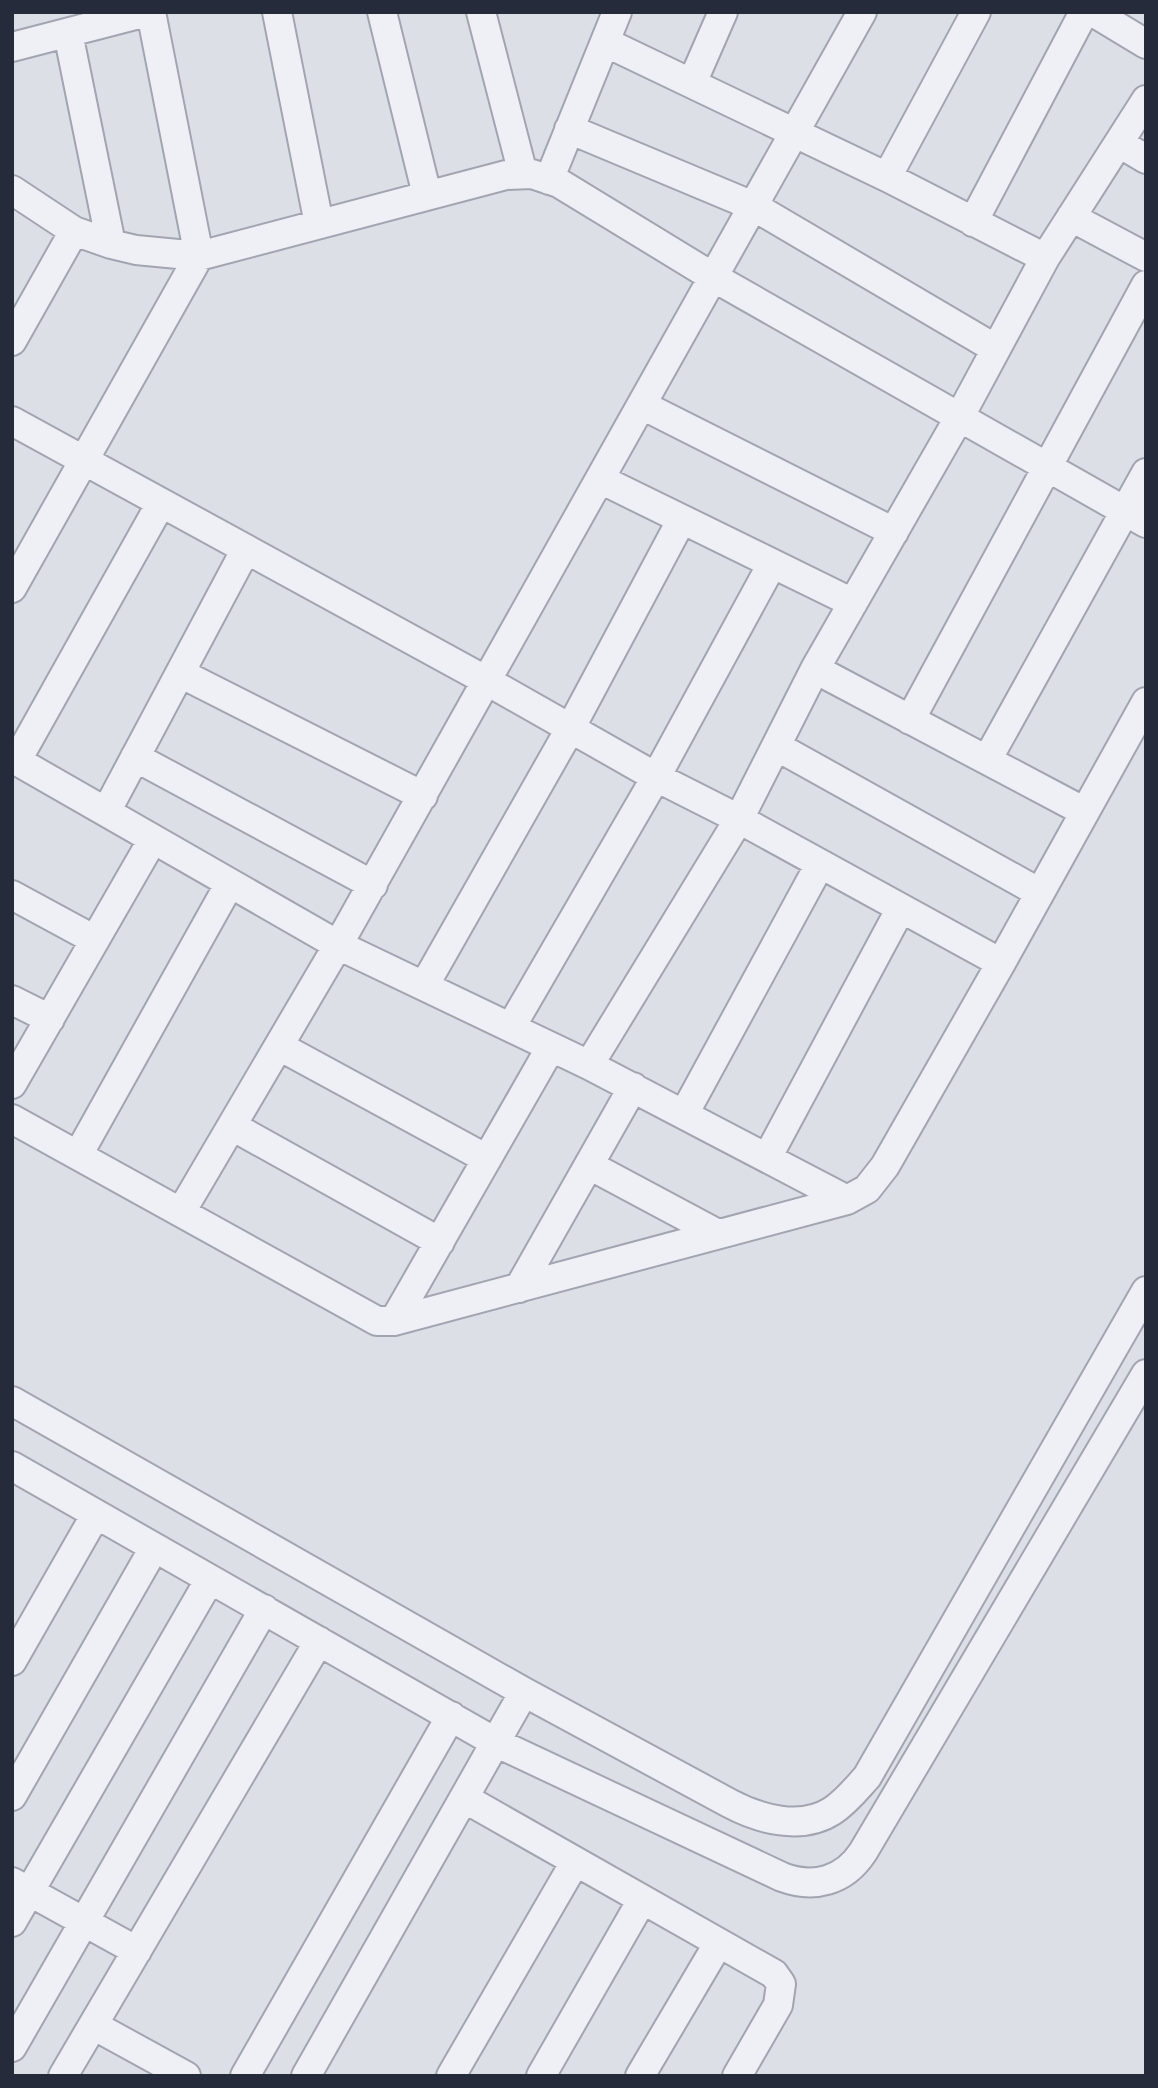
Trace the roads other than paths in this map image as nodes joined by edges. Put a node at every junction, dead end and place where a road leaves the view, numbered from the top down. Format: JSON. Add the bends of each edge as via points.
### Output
{"nodes":[{"id":1,"x":149,"y":12,"type":"edge"},
{"id":2,"x":276,"y":12,"type":"edge"},
{"id":3,"x":382,"y":12,"type":"edge"},
{"id":4,"x":481,"y":12,"type":"edge"},
{"id":5,"x":617,"y":12,"type":"edge"},
{"id":6,"x":723,"y":12,"type":"edge"},
{"id":7,"x":862,"y":12,"type":"edge"},
{"id":8,"x":975,"y":12,"type":"edge"},
{"id":9,"x":1084,"y":12,"type":"edge"},
{"id":10,"x":1093,"y":12,"type":"edge"},
{"id":11,"x":68,"y":33,"type":"junction"},
{"id":12,"x":605,"y":42,"type":"junction"},
{"id":13,"x":1146,"y":44,"type":"edge"},
{"id":14,"x":12,"y":47,"type":"edge"},
{"id":15,"x":692,"y":83,"type":"junction"},
{"id":16,"x":1146,"y":100,"type":"edge"},
{"id":17,"x":569,"y":130,"type":"junction"},
{"id":18,"x":795,"y":133,"type":"junction"},
{"id":19,"x":1119,"y":143,"type":"junction"},
{"id":20,"x":1146,"y":159,"type":"edge"},
{"id":21,"x":536,"y":177,"type":"junction"},
{"id":22,"x":887,"y":177,"type":"junction"},
{"id":23,"x":12,"y":190,"type":"edge"},
{"id":24,"x":427,"y":195,"type":"junction"},
{"id":25,"x":753,"y":206,"type":"junction"},
{"id":26,"x":1071,"y":217,"type":"junction"},
{"id":27,"x":973,"y":222,"type":"junction"},
{"id":28,"x":319,"y":224,"type":"junction"},
{"id":29,"x":74,"y":230,"type":"junction"},
{"id":30,"x":111,"y":244,"type":"junction"},
{"id":31,"x":198,"y":256,"type":"junction"},
{"id":32,"x":1146,"y":257,"type":"edge"},
{"id":33,"x":1045,"y":258,"type":"junction"},
{"id":34,"x":713,"y":277,"type":"junction"},
{"id":35,"x":1146,"y":285,"type":"edge"},
{"id":36,"x":12,"y":341,"type":"edge"},
{"id":37,"x":996,"y":349,"type":"junction"},
{"id":38,"x":642,"y":405,"type":"junction"},
{"id":39,"x":960,"y":416,"type":"junction"},
{"id":40,"x":12,"y":421,"type":"edge"},
{"id":41,"x":84,"y":460,"type":"junction"},
{"id":42,"x":1046,"y":467,"type":"junction"},
{"id":43,"x":1146,"y":473,"type":"edge"},
{"id":44,"x":600,"y":480,"type":"junction"},
{"id":45,"x":161,"y":503,"type":"junction"},
{"id":46,"x":1135,"y":517,"type":"edge"},
{"id":47,"x":682,"y":519,"type":"junction"},
{"id":48,"x":894,"y":531,"type":"junction"},
{"id":49,"x":246,"y":549,"type":"junction"},
{"id":50,"x":772,"y":564,"type":"junction"},
{"id":51,"x":12,"y":588,"type":"edge"},
{"id":52,"x":853,"y":603,"type":"junction"},
{"id":53,"x":815,"y":669,"type":"junction"},
{"id":54,"x":180,"y":673,"type":"junction"},
{"id":55,"x":487,"y":681,"type":"junction"},
{"id":56,"x":1146,"y":702,"type":"edge"},
{"id":57,"x":910,"y":720,"type":"junction"},
{"id":58,"x":570,"y":729,"type":"junction"},
{"id":59,"x":776,"y":746,"type":"junction"},
{"id":60,"x":135,"y":757,"type":"junction"},
{"id":61,"x":15,"y":759,"type":"edge"},
{"id":62,"x":987,"y":760,"type":"junction"},
{"id":63,"x":656,"y":777,"type":"junction"},
{"id":64,"x":423,"y":796,"type":"junction"},
{"id":65,"x":106,"y":812,"type":"junction"},
{"id":66,"x":1085,"y":812,"type":"junction"},
{"id":67,"x":739,"y":819,"type":"junction"},
{"id":68,"x":153,"y":839,"type":"junction"},
{"id":69,"x":820,"y":864,"type":"junction"},
{"id":70,"x":230,"y":883,"type":"junction"},
{"id":71,"x":373,"y":885,"type":"junction"},
{"id":72,"x":1040,"y":893,"type":"junction"},
{"id":73,"x":12,"y":895,"type":"edge"},
{"id":74,"x":901,"y":908,"type":"junction"},
{"id":75,"x":95,"y":940,"type":"junction"},
{"id":76,"x":338,"y":946,"type":"junction"},
{"id":77,"x":1001,"y":963,"type":"junction"},
{"id":78,"x":424,"y":986,"type":"junction"},
{"id":79,"x":12,"y":1000,"type":"edge"},
{"id":80,"x":50,"y":1019,"type":"junction"},
{"id":81,"x":511,"y":1027,"type":"junction"},
{"id":82,"x":279,"y":1046,"type":"junction"},
{"id":83,"x":551,"y":1046,"type":"junction"},
{"id":84,"x":589,"y":1065,"type":"junction"},
{"id":85,"x":12,"y":1084,"type":"edge"},
{"id":86,"x":633,"y":1087,"type":"junction"},
{"id":87,"x":684,"y":1114,"type":"junction"},
{"id":88,"x":12,"y":1119,"type":"edge"},
{"id":89,"x":232,"y":1126,"type":"junction"},
{"id":90,"x":78,"y":1155,"type":"junction"},
{"id":91,"x":767,"y":1158,"type":"junction"},
{"id":92,"x":487,"y":1159,"type":"junction"},
{"id":93,"x":589,"y":1165,"type":"junction"},
{"id":94,"x":847,"y":1200,"type":"junction"},
{"id":95,"x":181,"y":1213,"type":"junction"},
{"id":96,"x":718,"y":1234,"type":"junction"},
{"id":97,"x":440,"y":1242,"type":"junction"},
{"id":98,"x":519,"y":1288,"type":"junction"},
{"id":99,"x":1146,"y":1291,"type":"edge"},
{"id":100,"x":394,"y":1321,"type":"junction"},
{"id":101,"x":1146,"y":1374,"type":"edge"},
{"id":102,"x":12,"y":1401,"type":"edge"},
{"id":103,"x":12,"y":1466,"type":"edge"},
{"id":104,"x":96,"y":1514,"type":"junction"},
{"id":105,"x":155,"y":1548,"type":"junction"},
{"id":106,"x":209,"y":1579,"type":"junction"},
{"id":107,"x":264,"y":1609,"type":"junction"},
{"id":108,"x":319,"y":1641,"type":"junction"},
{"id":109,"x":12,"y":1661,"type":"edge"},
{"id":110,"x":524,"y":1692,"type":"junction"},
{"id":111,"x":451,"y":1716,"type":"junction"},
{"id":112,"x":495,"y":1742,"type":"junction"},
{"id":113,"x":12,"y":1796,"type":"edge"},
{"id":114,"x":464,"y":1798,"type":"junction"},
{"id":115,"x":575,"y":1862,"type":"junction"},
{"id":116,"x":21,"y":1887,"type":"edge"},
{"id":117,"x":642,"y":1900,"type":"junction"},
{"id":118,"x":12,"y":1922,"type":"edge"},
{"id":119,"x":84,"y":1922,"type":"junction"},
{"id":120,"x":718,"y":1944,"type":"junction"},
{"id":121,"x":137,"y":1951,"type":"junction"},
{"id":122,"x":93,"y":2025,"type":"junction"},
{"id":123,"x":12,"y":2047,"type":"edge"},
{"id":124,"x":158,"y":2069,"type":"edge"},
{"id":125,"x":63,"y":2076,"type":"edge"},
{"id":126,"x":186,"y":2076,"type":"edge"},
{"id":127,"x":245,"y":2076,"type":"edge"},
{"id":128,"x":306,"y":2076,"type":"edge"},
{"id":129,"x":451,"y":2076,"type":"edge"},
{"id":130,"x":541,"y":2076,"type":"edge"},
{"id":131,"x":640,"y":2076,"type":"edge"},
{"id":132,"x":737,"y":2076,"type":"edge"}],
"edges":[{"from":1,"to":11,"type":"street"},
{"from":1,"to":31,"type":"street"},
{"from":2,"to":28,"type":"street"},
{"from":3,"to":24,"type":"street"},
{"from":4,"to":21,"type":"street"},
{"from":5,"to":12,"type":"street"},
{"from":6,"to":15,"type":"street"},
{"from":7,"to":18,"type":"street"},
{"from":8,"to":22,"type":"street"},
{"from":9,"to":27,"type":"street"},
{"from":10,"to":13,"type":"street"},
{"from":11,"to":14,"type":"street"},
{"from":11,"to":30,"type":"street"},
{"from":12,"to":15,"type":"street"},
{"from":12,"to":17,"type":"street"},
{"from":15,"to":18,"type":"street"},
{"from":16,"to":19,"type":"street"},
{"from":17,"to":21,"type":"street"},
{"from":17,"to":25,"type":"street"},
{"from":18,"to":22,"type":"street"},
{"from":18,"to":25,"type":"street"},
{"from":19,"to":20,"type":"street"},
{"from":19,"to":26,"type":"street"},
{"from":21,"to":24,"type":"street","via":[[506,175]]},
{"from":21,"to":34,"type":"street","via":[[559,183]]},
{"from":22,"to":27,"type":"street"},
{"from":23,"to":29,"type":"street"},
{"from":24,"to":28,"type":"street"},
{"from":25,"to":34,"type":"street"},
{"from":25,"to":37,"type":"street"},
{"from":26,"to":32,"type":"street"},
{"from":26,"to":33,"type":"street"},
{"from":27,"to":33,"type":"street"},
{"from":28,"to":31,"type":"street"},
{"from":29,"to":30,"type":"street"},
{"from":29,"to":36,"type":"street"},
{"from":30,"to":31,"type":"street"},
{"from":31,"to":41,"type":"street"},
{"from":33,"to":37,"type":"street"},
{"from":34,"to":38,"type":"street"},
{"from":34,"to":39,"type":"street"},
{"from":35,"to":42,"type":"street"},
{"from":37,"to":39,"type":"street"},
{"from":38,"to":44,"type":"street"},
{"from":38,"to":48,"type":"street"},
{"from":39,"to":42,"type":"street"},
{"from":39,"to":48,"type":"street"},
{"from":40,"to":41,"type":"street"},
{"from":41,"to":45,"type":"street"},
{"from":41,"to":51,"type":"street"},
{"from":42,"to":46,"type":"street"},
{"from":42,"to":57,"type":"street"},
{"from":43,"to":46,"type":"street"},
{"from":44,"to":47,"type":"street"},
{"from":44,"to":55,"type":"street"},
{"from":45,"to":49,"type":"street"},
{"from":45,"to":61,"type":"street"},
{"from":46,"to":62,"type":"street"},
{"from":47,"to":50,"type":"street"},
{"from":47,"to":58,"type":"street"},
{"from":48,"to":52,"type":"street"},
{"from":49,"to":54,"type":"street"},
{"from":49,"to":55,"type":"street"},
{"from":50,"to":52,"type":"street"},
{"from":50,"to":63,"type":"street"},
{"from":52,"to":53,"type":"street"},
{"from":53,"to":57,"type":"street"},
{"from":53,"to":59,"type":"street"},
{"from":54,"to":60,"type":"street"},
{"from":54,"to":64,"type":"street"},
{"from":55,"to":58,"type":"street"},
{"from":55,"to":64,"type":"street"},
{"from":56,"to":66,"type":"street"},
{"from":57,"to":62,"type":"street"},
{"from":58,"to":63,"type":"street"},
{"from":58,"to":78,"type":"street"},
{"from":59,"to":67,"type":"street"},
{"from":59,"to":72,"type":"street"},
{"from":60,"to":65,"type":"street"},
{"from":60,"to":71,"type":"street"},
{"from":61,"to":65,"type":"street"},
{"from":62,"to":66,"type":"street"},
{"from":63,"to":67,"type":"street"},
{"from":63,"to":81,"type":"street"},
{"from":64,"to":71,"type":"street"},
{"from":65,"to":68,"type":"street"},
{"from":66,"to":72,"type":"street"},
{"from":67,"to":69,"type":"street"},
{"from":67,"to":84,"type":"street"},
{"from":68,"to":70,"type":"street"},
{"from":68,"to":75,"type":"street"},
{"from":69,"to":74,"type":"street"},
{"from":69,"to":87,"type":"street"},
{"from":70,"to":76,"type":"street"},
{"from":70,"to":90,"type":"street"},
{"from":71,"to":76,"type":"street"},
{"from":72,"to":77,"type":"street"},
{"from":73,"to":75,"type":"street"},
{"from":74,"to":77,"type":"street"},
{"from":74,"to":91,"type":"street"},
{"from":75,"to":80,"type":"street"},
{"from":76,"to":78,"type":"street"},
{"from":76,"to":82,"type":"street"},
{"from":77,"to":94,"type":"street","via":[[885,1166],[867,1189]]},
{"from":78,"to":81,"type":"street"},
{"from":79,"to":80,"type":"street"},
{"from":80,"to":85,"type":"street"},
{"from":81,"to":83,"type":"street"},
{"from":82,"to":89,"type":"street"},
{"from":82,"to":92,"type":"street"},
{"from":83,"to":84,"type":"street"},
{"from":83,"to":92,"type":"street"},
{"from":84,"to":86,"type":"street"},
{"from":86,"to":87,"type":"street"},
{"from":86,"to":93,"type":"street"},
{"from":87,"to":91,"type":"street"},
{"from":88,"to":90,"type":"street"},
{"from":89,"to":95,"type":"street"},
{"from":89,"to":97,"type":"street"},
{"from":90,"to":95,"type":"street"},
{"from":91,"to":94,"type":"street"},
{"from":92,"to":97,"type":"street"},
{"from":93,"to":96,"type":"street"},
{"from":93,"to":98,"type":"street"},
{"from":94,"to":96,"type":"street"},
{"from":95,"to":100,"type":"street","via":[[377,1321]]},
{"from":96,"to":98,"type":"street"},
{"from":97,"to":100,"type":"street"},
{"from":98,"to":100,"type":"street"},
{"from":99,"to":110,"type":"street","via":[[867,1777],[834,1811],[793,1821],[743,1811]]},
{"from":101,"to":112,"type":"street","via":[[863,1852],[846,1872],[817,1883],[789,1880]]},
{"from":102,"to":110,"type":"street"},
{"from":103,"to":104,"type":"street"},
{"from":104,"to":105,"type":"street"},
{"from":104,"to":109,"type":"street"},
{"from":105,"to":106,"type":"street"},
{"from":105,"to":113,"type":"street"},
{"from":106,"to":107,"type":"street"},
{"from":106,"to":116,"type":"street"},
{"from":107,"to":108,"type":"street"},
{"from":107,"to":119,"type":"street"},
{"from":108,"to":111,"type":"street"},
{"from":108,"to":121,"type":"street"},
{"from":110,"to":112,"type":"street"},
{"from":111,"to":112,"type":"street"},
{"from":111,"to":127,"type":"street"},
{"from":112,"to":114,"type":"street"},
{"from":114,"to":115,"type":"street"},
{"from":114,"to":128,"type":"street"},
{"from":115,"to":117,"type":"street"},
{"from":115,"to":129,"type":"street"},
{"from":116,"to":118,"type":"street"},
{"from":116,"to":119,"type":"street"},
{"from":117,"to":120,"type":"street"},
{"from":117,"to":130,"type":"street"},
{"from":119,"to":121,"type":"street"},
{"from":119,"to":123,"type":"street"},
{"from":120,"to":131,"type":"street"},
{"from":120,"to":132,"type":"street","via":[[766,1968],[781,1984],[778,2005]]},
{"from":121,"to":122,"type":"street"},
{"from":122,"to":124,"type":"street"},
{"from":122,"to":125,"type":"street"},
{"from":124,"to":126,"type":"street"}]}
